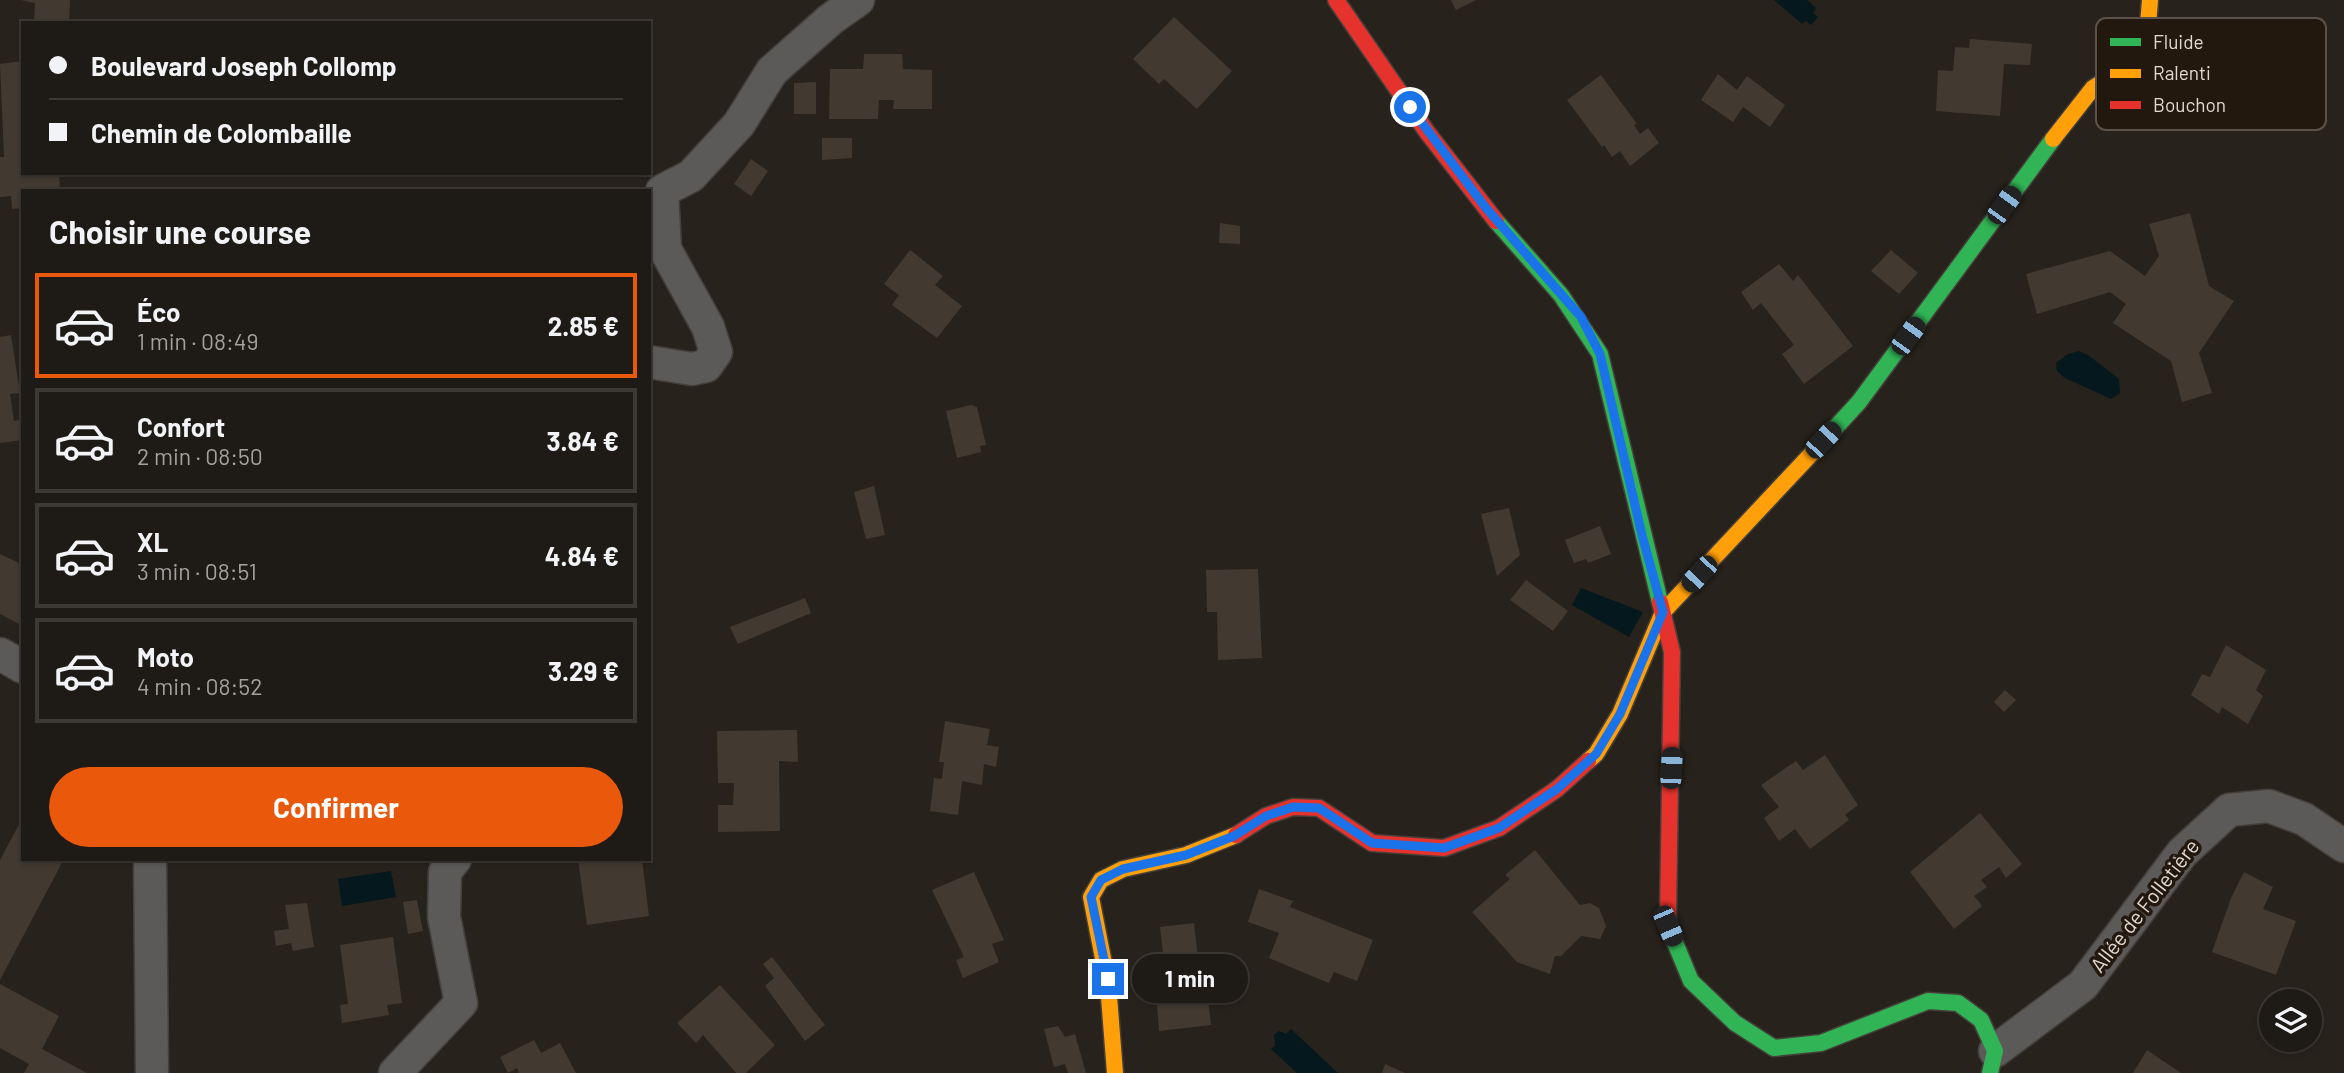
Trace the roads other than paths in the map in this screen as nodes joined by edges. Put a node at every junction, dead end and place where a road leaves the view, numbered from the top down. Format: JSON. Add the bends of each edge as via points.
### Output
{"nodes":[{"id":1,"x":858,"y":0,"type":"edge"},
{"id":2,"x":1336,"y":0,"type":"edge"},
{"id":3,"x":2150,"y":0,"type":"edge"},
{"id":4,"x":2150,"y":18,"type":"edge"},
{"id":5,"x":2096,"y":87,"type":"edge"},
{"id":6,"x":651,"y":362,"type":"edge"},
{"id":7,"x":1663,"y":612,"type":"junction"},
{"id":8,"x":0,"y":654,"type":"edge"},
{"id":9,"x":21,"y":666,"type":"edge"},
{"id":10,"x":2344,"y":846,"type":"edge"},
{"id":11,"x":150,"y":861,"type":"edge"},
{"id":12,"x":453,"y":861,"type":"edge"},
{"id":13,"x":1993,"y":1062,"type":"edge"},
{"id":14,"x":152,"y":1073,"type":"edge"},
{"id":15,"x":395,"y":1073,"type":"edge"},
{"id":16,"x":1115,"y":1073,"type":"edge"}],
"edges":[{"from":1,"to":6,"type":"street","via":[[772,71],[739,124],[691,176],[662,191],[665,249],[708,327],[716,352],[706,366],[692,369]]},
{"from":2,"to":7,"type":"street","via":[[1486,208],[1581,317],[1600,354]]},
{"from":3,"to":4,"type":"street"},
{"from":5,"to":7,"type":"street","via":[[1859,402]]},
{"from":7,"to":13,"type":"street","via":[[1673,680],[1668,926],[1691,981],[1735,1023],[1774,1048],[1821,1043],[1928,1001],[1958,1003],[1981,1020]]},
{"from":7,"to":16,"type":"street","via":[[1620,714],[1596,754],[1557,789],[1499,828],[1444,848],[1372,843],[1319,808],[1293,807],[1186,855],[1123,869],[1101,880],[1091,897],[1111,999]]},
{"from":8,"to":9,"type":"street"},
{"from":10,"to":13,"type":"street","name":"Allée de Folletière","via":[[2304,820],[2269,806],[2229,810],[2182,853],[2083,985]]},
{"from":11,"to":14,"type":"street"},
{"from":12,"to":15,"type":"street","via":[[445,872],[444,916],[461,1003]]}]}
